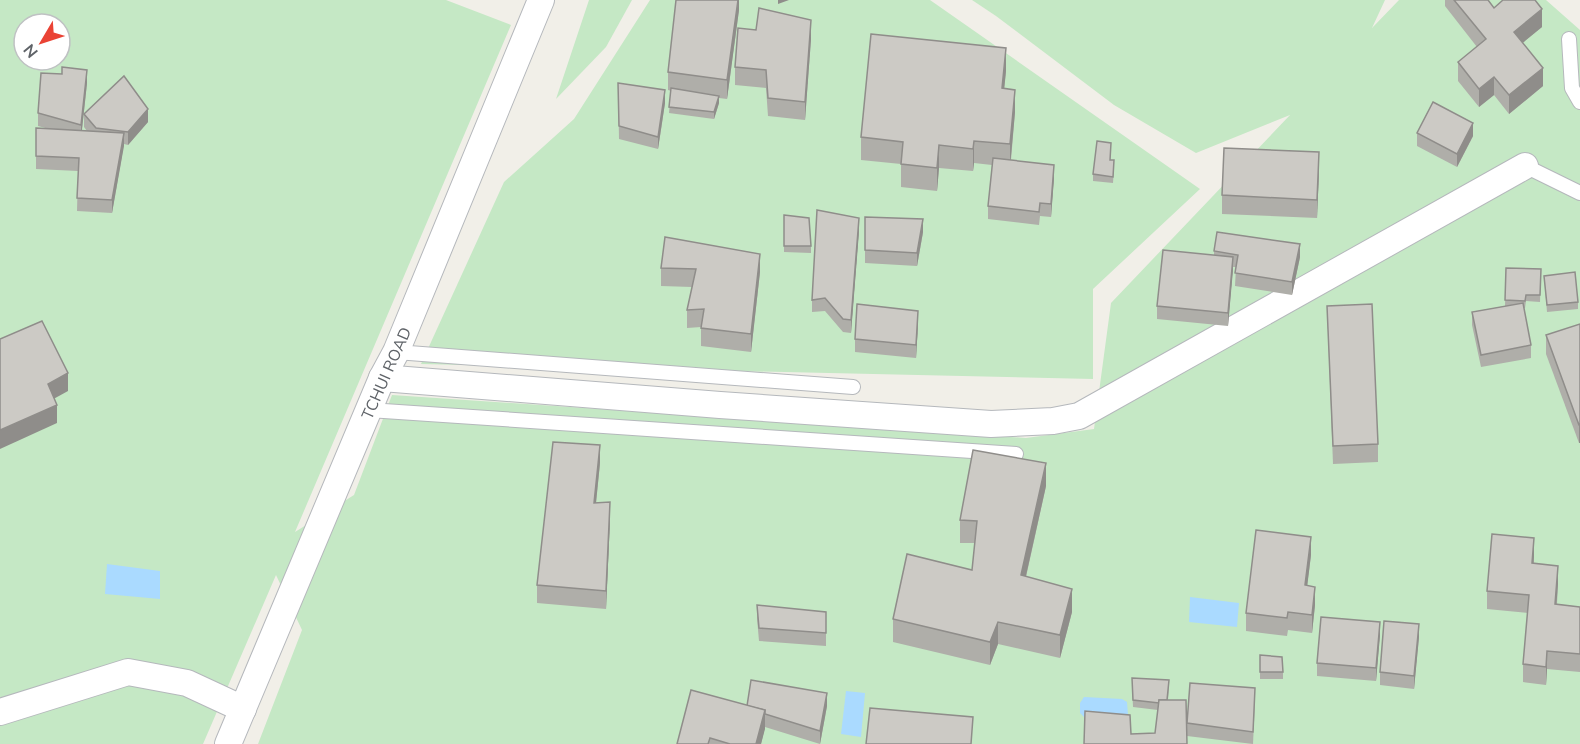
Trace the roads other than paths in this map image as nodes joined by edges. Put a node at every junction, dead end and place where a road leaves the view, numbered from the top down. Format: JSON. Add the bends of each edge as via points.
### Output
{"nodes":[{"id":1,"x":541,"y":0,"type":"edge"},
{"id":2,"x":1569,"y":39,"type":"dead end"},
{"id":3,"x":1580,"y":102,"type":"edge"},
{"id":4,"x":1525,"y":166,"type":"joint"},
{"id":5,"x":1580,"y":193,"type":"edge"},
{"id":6,"x":396,"y":352,"type":"junction"},
{"id":7,"x":382,"y":378,"type":"junction"},
{"id":8,"x":853,"y":387,"type":"dead end"},
{"id":9,"x":369,"y":410,"type":"junction"},
{"id":10,"x":1016,"y":454,"type":"dead end"},
{"id":11,"x":243,"y":709,"type":"junction"},
{"id":12,"x":0,"y":712,"type":"edge"},
{"id":13,"x":228,"y":744,"type":"edge"}],
"edges":[{"from":1,"to":6,"type":"street","name":"TCHUI ROAD"},
{"from":2,"to":3,"type":"lane","via":[[1572,87]]},
{"from":4,"to":5,"type":"lane"},
{"from":4,"to":7,"type":"street","via":[[1079,416],[1053,421],[991,424]]},
{"from":6,"to":7,"type":"street","name":"TCHUI ROAD"},
{"from":6,"to":8,"type":"lane"},
{"from":7,"to":9,"type":"street","name":"TCHUI ROAD"},
{"from":9,"to":10,"type":"lane"},
{"from":9,"to":11,"type":"street","name":"TCHUI ROAD"},
{"from":11,"to":12,"type":"street","via":[[187,683],[128,672]]},
{"from":11,"to":13,"type":"street","name":"TCHUI ROAD"}]}
